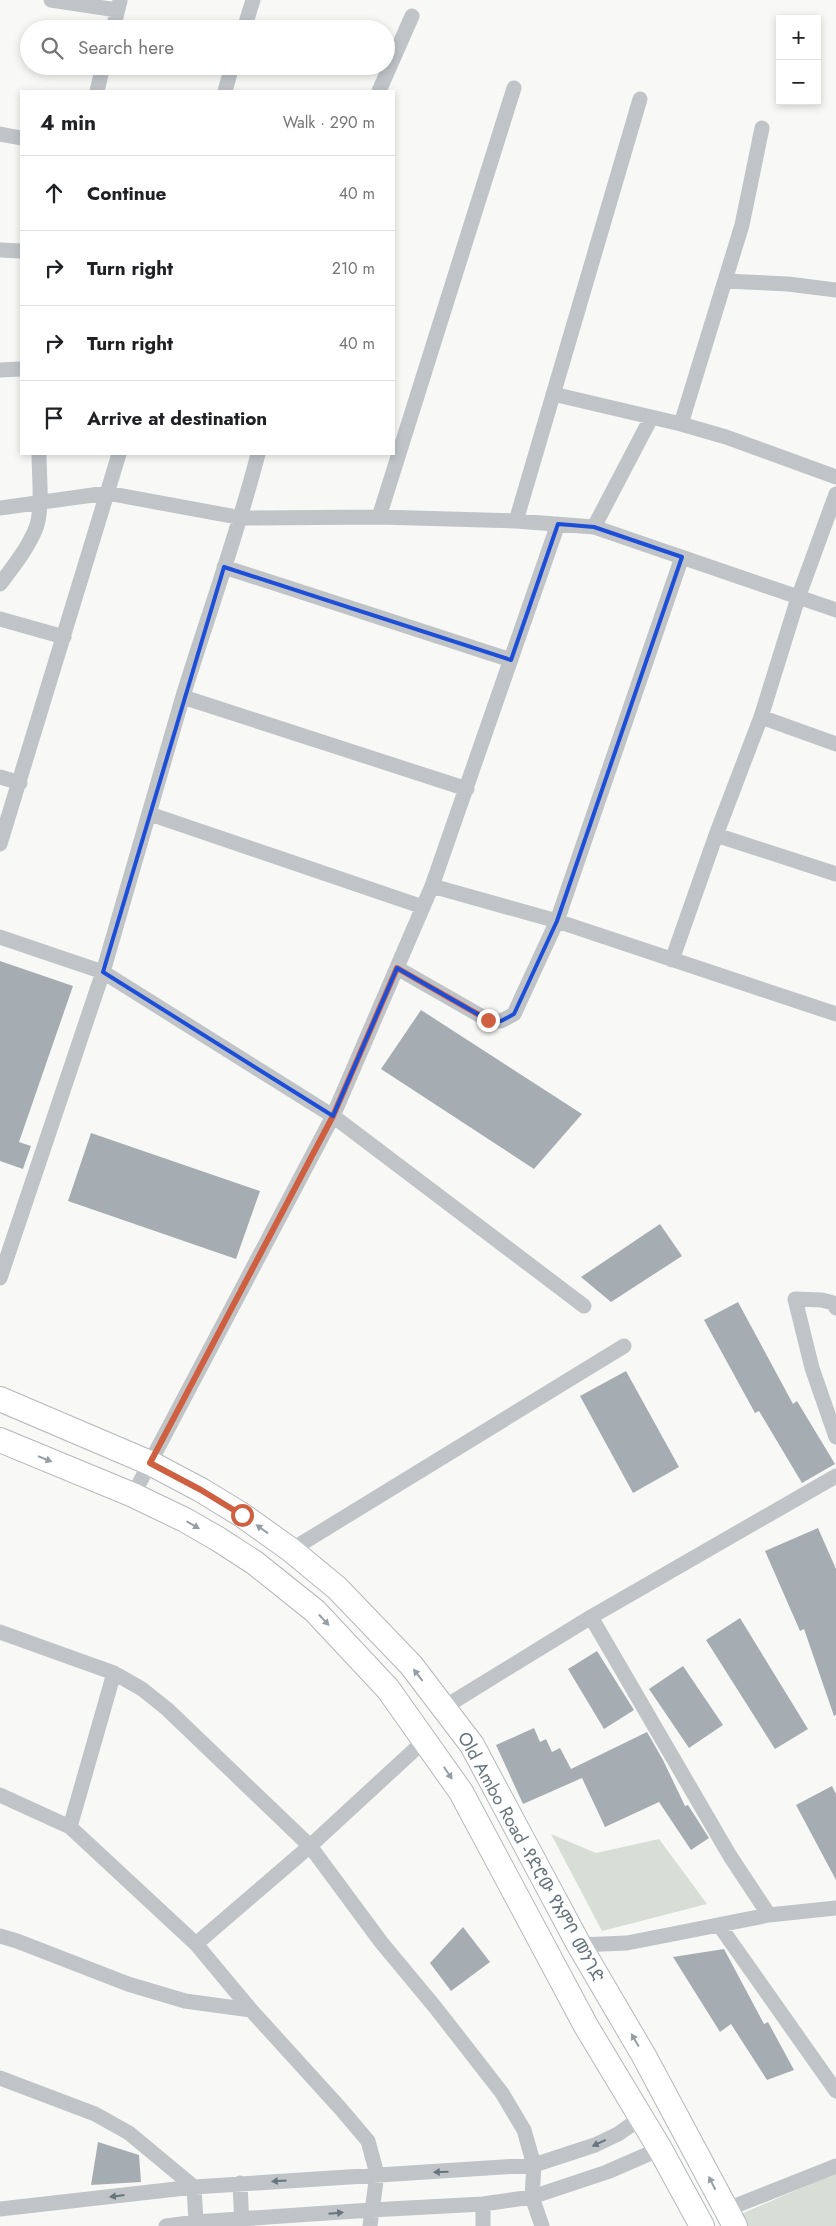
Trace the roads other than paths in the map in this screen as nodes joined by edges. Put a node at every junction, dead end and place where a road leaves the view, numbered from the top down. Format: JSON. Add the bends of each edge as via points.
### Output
{"nodes":[{"id":1,"x":51,"y":0,"type":"edge"},
{"id":2,"x":253,"y":0,"type":"edge"},
{"id":3,"x":119,"y":5,"type":"edge"},
{"id":4,"x":412,"y":16,"type":"dead end"},
{"id":5,"x":115,"y":20,"type":"edge"},
{"id":6,"x":247,"y":20,"type":"edge"},
{"id":7,"x":395,"y":55,"type":"edge"},
{"id":8,"x":101,"y":75,"type":"edge"},
{"id":9,"x":229,"y":75,"type":"edge"},
{"id":10,"x":386,"y":75,"type":"edge"},
{"id":11,"x":514,"y":88,"type":"dead end"},
{"id":12,"x":97,"y":90,"type":"edge"},
{"id":13,"x":225,"y":90,"type":"edge"},
{"id":14,"x":379,"y":90,"type":"edge"},
{"id":15,"x":640,"y":99,"type":"dead end"},
{"id":16,"x":762,"y":128,"type":"dead end"},
{"id":17,"x":0,"y":134,"type":"edge"},
{"id":18,"x":20,"y":138,"type":"edge"},
{"id":19,"x":0,"y":250,"type":"edge"},
{"id":20,"x":20,"y":251,"type":"edge"},
{"id":21,"x":725,"y":281,"type":"junction"},
{"id":22,"x":836,"y":290,"type":"edge"},
{"id":23,"x":20,"y":369,"type":"edge"},
{"id":24,"x":0,"y":370,"type":"edge"},
{"id":25,"x":553,"y":394,"type":"junction"},
{"id":26,"x":652,"y":418,"type":"junction"},
{"id":27,"x":680,"y":424,"type":"junction"},
{"id":28,"x":39,"y":455,"type":"edge"},
{"id":29,"x":119,"y":455,"type":"edge"},
{"id":30,"x":258,"y":455,"type":"edge"},
{"id":31,"x":836,"y":477,"type":"edge"},
{"id":32,"x":107,"y":493,"type":"junction"},
{"id":33,"x":836,"y":494,"type":"edge"},
{"id":34,"x":39,"y":502,"type":"junction"},
{"id":35,"x":0,"y":508,"type":"edge"},
{"id":36,"x":379,"y":517,"type":"junction"},
{"id":37,"x":242,"y":518,"type":"junction"},
{"id":38,"x":516,"y":521,"type":"junction"},
{"id":39,"x":558,"y":524,"type":"junction"},
{"id":40,"x":594,"y":528,"type":"junction"},
{"id":41,"x":682,"y":557,"type":"junction"},
{"id":42,"x":224,"y":567,"type":"junction"},
{"id":43,"x":0,"y":584,"type":"edge"},
{"id":44,"x":798,"y":598,"type":"junction"},
{"id":45,"x":836,"y":610,"type":"edge"},
{"id":46,"x":0,"y":619,"type":"edge"},
{"id":47,"x":64,"y":637,"type":"junction"},
{"id":48,"x":511,"y":660,"type":"junction"},
{"id":49,"x":183,"y":697,"type":"junction"},
{"id":50,"x":761,"y":717,"type":"junction"},
{"id":51,"x":836,"y":744,"type":"edge"},
{"id":52,"x":0,"y":777,"type":"edge"},
{"id":53,"x":20,"y":783,"type":"junction"},
{"id":54,"x":467,"y":789,"type":"junction"},
{"id":55,"x":150,"y":814,"type":"junction"},
{"id":56,"x":716,"y":835,"type":"junction"},
{"id":57,"x":0,"y":844,"type":"edge"},
{"id":58,"x":836,"y":874,"type":"edge"},
{"id":59,"x":432,"y":886,"type":"junction"},
{"id":60,"x":423,"y":907,"type":"junction"},
{"id":61,"x":557,"y":921,"type":"junction"},
{"id":62,"x":0,"y":937,"type":"edge"},
{"id":63,"x":672,"y":960,"type":"junction"},
{"id":64,"x":397,"y":968,"type":"junction"},
{"id":65,"x":103,"y":972,"type":"junction"},
{"id":66,"x":836,"y":1014,"type":"edge"},
{"id":67,"x":333,"y":1116,"type":"junction"},
{"id":68,"x":0,"y":1278,"type":"edge"},
{"id":69,"x":584,"y":1306,"type":"dead end"},
{"id":70,"x":836,"y":1308,"type":"edge"},
{"id":71,"x":624,"y":1346,"type":"dead end"},
{"id":72,"x":0,"y":1399,"type":"edge"},
{"id":73,"x":836,"y":1437,"type":"edge"},
{"id":74,"x":0,"y":1440,"type":"edge"},
{"id":75,"x":150,"y":1463,"type":"junction"},
{"id":76,"x":836,"y":1476,"type":"edge"},
{"id":77,"x":133,"y":1495,"type":"junction"},
{"id":78,"x":291,"y":1550,"type":"junction"},
{"id":79,"x":591,"y":1617,"type":"junction"},
{"id":80,"x":0,"y":1632,"type":"edge"},
{"id":81,"x":114,"y":1673,"type":"junction"},
{"id":82,"x":443,"y":1708,"type":"junction"},
{"id":83,"x":425,"y":1740,"type":"junction"},
{"id":84,"x":0,"y":1795,"type":"edge"},
{"id":85,"x":70,"y":1827,"type":"junction"},
{"id":86,"x":310,"y":1846,"type":"junction"},
{"id":87,"x":836,"y":1908,"type":"edge"},
{"id":88,"x":769,"y":1915,"type":"junction"},
{"id":89,"x":719,"y":1925,"type":"junction"},
{"id":90,"x":0,"y":1936,"type":"edge"},
{"id":91,"x":196,"y":1944,"type":"junction"},
{"id":92,"x":579,"y":1945,"type":"junction"},
{"id":93,"x":252,"y":2010,"type":"junction"},
{"id":94,"x":0,"y":2078,"type":"edge"},
{"id":95,"x":836,"y":2091,"type":"edge"},
{"id":96,"x":641,"y":2118,"type":"junction"},
{"id":97,"x":660,"y":2149,"type":"junction"},
{"id":98,"x":534,"y":2165,"type":"junction"},
{"id":99,"x":836,"y":2166,"type":"edge"},
{"id":100,"x":377,"y":2174,"type":"junction"},
{"id":101,"x":240,"y":2183,"type":"junction"},
{"id":102,"x":194,"y":2187,"type":"junction"},
{"id":103,"x":532,"y":2197,"type":"junction"},
{"id":104,"x":483,"y":2204,"type":"junction"},
{"id":105,"x":0,"y":2209,"type":"edge"},
{"id":106,"x":371,"y":2210,"type":"junction"},
{"id":107,"x":730,"y":2218,"type":"edge"},
{"id":108,"x":196,"y":2222,"type":"junction"},
{"id":109,"x":242,"y":2223,"type":"edge"},
{"id":110,"x":166,"y":2226,"type":"edge"},
{"id":111,"x":370,"y":2226,"type":"edge"},
{"id":112,"x":483,"y":2226,"type":"edge"},
{"id":113,"x":542,"y":2226,"type":"edge"},
{"id":114,"x":702,"y":2226,"type":"edge"}],
"edges":[{"from":1,"to":3,"type":"street"},
{"from":2,"to":6,"type":"street"},
{"from":3,"to":5,"type":"street"},
{"from":4,"to":7,"type":"street"},
{"from":8,"to":12,"type":"street"},
{"from":9,"to":13,"type":"street"},
{"from":10,"to":14,"type":"street"},
{"from":11,"to":36,"type":"street"},
{"from":15,"to":25,"type":"street"},
{"from":16,"to":21,"type":"street","via":[[742,225]]},
{"from":17,"to":18,"type":"street"},
{"from":19,"to":20,"type":"street"},
{"from":21,"to":22,"type":"street"},
{"from":21,"to":27,"type":"street"},
{"from":23,"to":24,"type":"street"},
{"from":25,"to":26,"type":"street"},
{"from":25,"to":38,"type":"street"},
{"from":26,"to":27,"type":"street"},
{"from":26,"to":40,"type":"street"},
{"from":27,"to":31,"type":"street"},
{"from":28,"to":34,"type":"street"},
{"from":29,"to":32,"type":"street"},
{"from":30,"to":37,"type":"street"},
{"from":32,"to":34,"type":"street"},
{"from":32,"to":37,"type":"street"},
{"from":32,"to":47,"type":"street"},
{"from":33,"to":44,"type":"street"},
{"from":34,"to":35,"type":"street"},
{"from":34,"to":43,"type":"street","via":[[36,527]]},
{"from":36,"to":37,"type":"street"},
{"from":36,"to":38,"type":"street"},
{"from":37,"to":42,"type":"street"},
{"from":38,"to":39,"type":"street"},
{"from":39,"to":40,"type":"street"},
{"from":39,"to":48,"type":"street"},
{"from":40,"to":41,"type":"street"},
{"from":41,"to":44,"type":"street"},
{"from":41,"to":61,"type":"street"},
{"from":42,"to":48,"type":"street"},
{"from":42,"to":49,"type":"street"},
{"from":44,"to":45,"type":"street"},
{"from":44,"to":50,"type":"street"},
{"from":46,"to":47,"type":"street"},
{"from":47,"to":53,"type":"street"},
{"from":48,"to":54,"type":"street"},
{"from":49,"to":54,"type":"street"},
{"from":49,"to":55,"type":"street"},
{"from":50,"to":51,"type":"street"},
{"from":50,"to":56,"type":"street"},
{"from":52,"to":53,"type":"street"},
{"from":53,"to":57,"type":"street"},
{"from":54,"to":59,"type":"street"},
{"from":55,"to":60,"type":"street"},
{"from":55,"to":65,"type":"street"},
{"from":56,"to":58,"type":"street"},
{"from":56,"to":63,"type":"street"},
{"from":59,"to":60,"type":"street"},
{"from":59,"to":61,"type":"street"},
{"from":60,"to":64,"type":"street"},
{"from":61,"to":63,"type":"street"},
{"from":61,"to":64,"type":"street","via":[[514,1014],[501,1021],[488,1020]]},
{"from":62,"to":65,"type":"street"},
{"from":63,"to":66,"type":"street"},
{"from":64,"to":67,"type":"street"},
{"from":65,"to":67,"type":"street"},
{"from":65,"to":68,"type":"street"},
{"from":67,"to":69,"type":"street"},
{"from":67,"to":75,"type":"street"},
{"from":70,"to":73,"type":"street","via":[[833,1303],[822,1300],[795,1299],[812,1368]]},
{"from":71,"to":78,"type":"street"},
{"from":72,"to":75,"type":"main road","name":"Old Ambo Road -የድሮው የአምቦ መንገድ"},
{"from":74,"to":77,"type":"main road","name":"Old Ambo Road -የድሮው የአምቦ መንገድ","one_way":true},
{"from":75,"to":77,"type":"street"},
{"from":78,"to":75,"type":"main road","name":"Old Ambo Road -የድሮው የአምቦ መንገድ","one_way":true,"via":[[242,1515]]},
{"from":76,"to":79,"type":"street"},
{"from":77,"to":83,"type":"main road","name":"Old Ambo Road -የድሮው የአምቦ መንገድ","one_way":true,"via":[[218,1539],[255,1563],[315,1611],[388,1689]]},
{"from":82,"to":78,"type":"main road","name":"Old Ambo Road -የድሮው የአምቦ መንገድ","one_way":true,"via":[[410,1665],[350,1602]]},
{"from":79,"to":82,"type":"street"},
{"from":79,"to":88,"type":"street","via":[[730,1856]]},
{"from":80,"to":81,"type":"street"},
{"from":81,"to":85,"type":"street"},
{"from":81,"to":86,"type":"street","via":[[167,1709]]},
{"from":82,"to":92,"type":"main road","name":"Old Ambo Road -የድሮው የአምቦ መንገድ","via":[[472,1744]]},
{"from":83,"to":86,"type":"street"},
{"from":83,"to":96,"type":"main road","name":"Old Ambo Road -የድሮው የአምቦ መንገድ","one_way":true,"via":[[461,1792],[586,2026]]},
{"from":84,"to":85,"type":"street"},
{"from":85,"to":91,"type":"street"},
{"from":86,"to":91,"type":"street"},
{"from":86,"to":98,"type":"street","via":[[381,1942],[502,2093],[524,2130]]},
{"from":87,"to":88,"type":"street"},
{"from":88,"to":89,"type":"street"},
{"from":89,"to":92,"type":"street","via":[[627,1943]]},
{"from":89,"to":95,"type":"street"},
{"from":90,"to":93,"type":"street","via":[[128,1984],[186,2001]]},
{"from":91,"to":93,"type":"street"},
{"from":107,"to":92,"type":"main road","name":"Old Ambo Road -የድሮው የአምቦ መንገድ","one_way":true,"via":[[648,2064]]},
{"from":93,"to":100,"type":"street","via":[[368,2141]]},
{"from":94,"to":102,"type":"street","via":[[95,2114],[129,2133]]},
{"from":96,"to":97,"type":"main road","name":"Old Ambo Road -የድሮው የአምቦ መንገድ"},
{"from":96,"to":98,"type":"street","one_way":true,"via":[[595,2145]]},
{"from":97,"to":103,"type":"street","via":[[607,2172]]},
{"from":97,"to":114,"type":"main road","name":"Old Ambo Road -የድሮው የአምቦ መንገድ"},
{"from":98,"to":100,"type":"street","one_way":true},
{"from":98,"to":103,"type":"street"},
{"from":99,"to":107,"type":"street"},
{"from":100,"to":101,"type":"street","one_way":true},
{"from":100,"to":106,"type":"street"},
{"from":101,"to":102,"type":"street"},
{"from":101,"to":109,"type":"street"},
{"from":102,"to":105,"type":"street","one_way":true},
{"from":102,"to":108,"type":"street"},
{"from":103,"to":104,"type":"street"},
{"from":103,"to":113,"type":"street"},
{"from":104,"to":106,"type":"street"},
{"from":104,"to":112,"type":"street"},
{"from":109,"to":106,"type":"street","one_way":true},
{"from":106,"to":111,"type":"street"},
{"from":108,"to":109,"type":"street"},
{"from":108,"to":110,"type":"street"}]}
